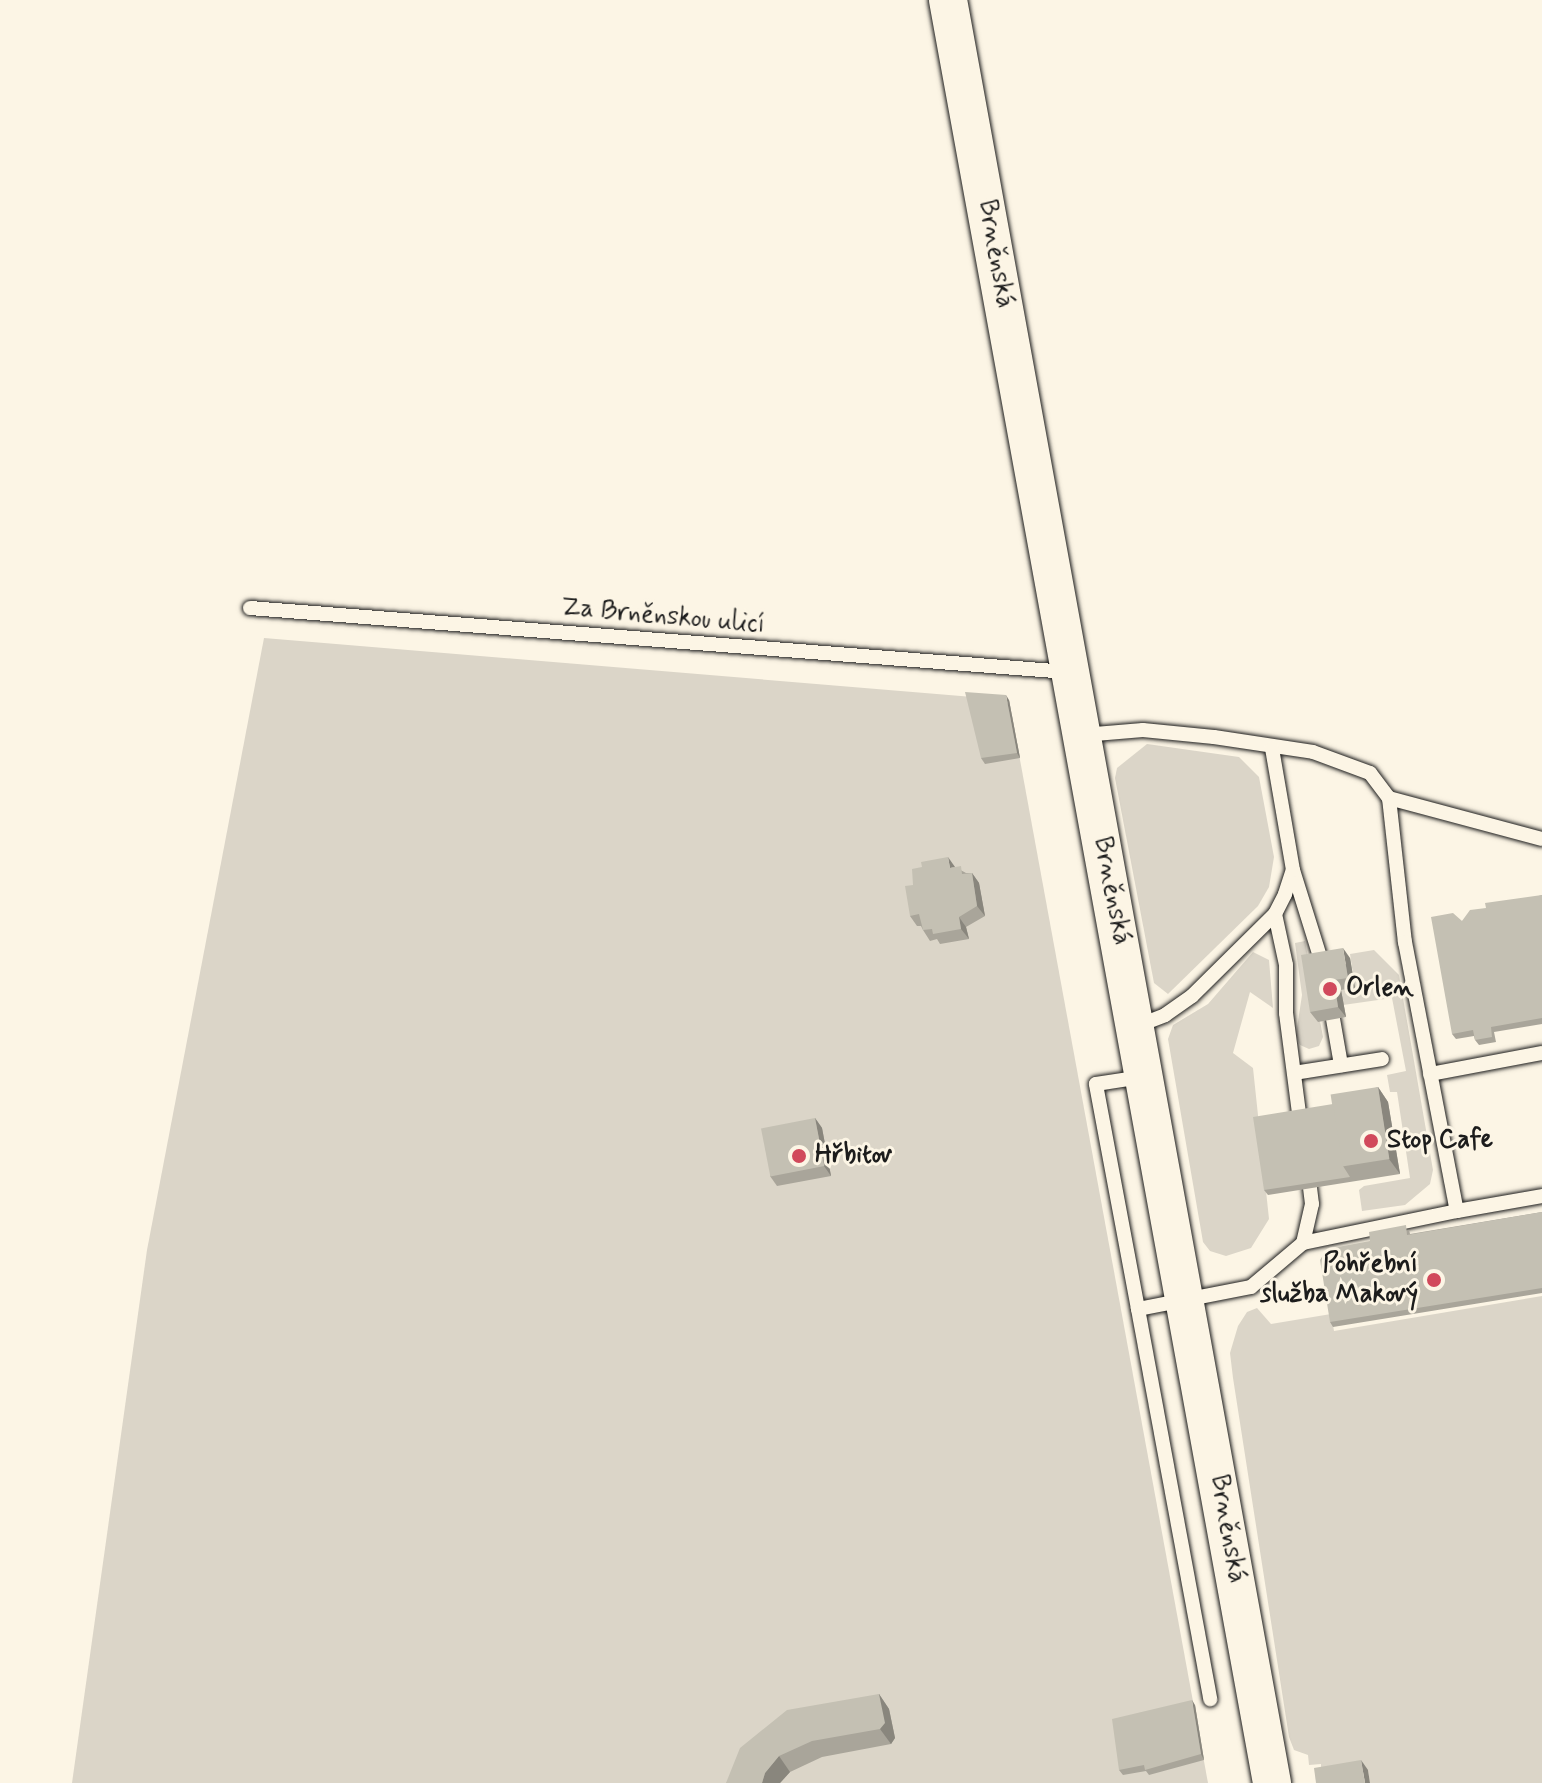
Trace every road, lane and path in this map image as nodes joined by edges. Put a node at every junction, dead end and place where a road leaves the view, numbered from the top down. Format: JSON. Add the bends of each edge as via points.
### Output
{"nodes":[{"id":1,"x":948,"y":0,"type":"edge"},
{"id":2,"x":250,"y":608,"type":"dead end"},
{"id":3,"x":1071,"y":673,"type":"junction"},
{"id":4,"x":1082,"y":735,"type":"junction"},
{"id":5,"x":1272,"y":748,"type":"junction"},
{"id":6,"x":1389,"y":798,"type":"junction"},
{"id":7,"x":1542,"y":839,"type":"edge"},
{"id":8,"x":1293,"y":870,"type":"junction"},
{"id":9,"x":1275,"y":914,"type":"junction"},
{"id":10,"x":1322,"y":963,"type":"edge"},
{"id":11,"x":1333,"y":1019,"type":"edge"},
{"id":12,"x":1137,"y":1026,"type":"junction"},
{"id":13,"x":1542,"y":1053,"type":"edge"},
{"id":14,"x":1382,"y":1059,"type":"dead end"},
{"id":15,"x":1341,"y":1065,"type":"junction"},
{"id":16,"x":1294,"y":1073,"type":"junction"},
{"id":17,"x":1430,"y":1074,"type":"junction"},
{"id":18,"x":1146,"y":1076,"type":"junction"},
{"id":19,"x":1542,"y":1196,"type":"edge"},
{"id":20,"x":1457,"y":1211,"type":"junction"},
{"id":21,"x":1303,"y":1243,"type":"junction"},
{"id":22,"x":1186,"y":1300,"type":"junction"},
{"id":23,"x":1138,"y":1309,"type":"junction"},
{"id":24,"x":1210,"y":1699,"type":"dead end"},
{"id":25,"x":1272,"y":1783,"type":"edge"}],
"edges":[{"from":1,"to":3,"type":"main road","name":"Brněnská"},
{"from":2,"to":3,"type":"lane","name":"Za Brněnskou ulicí"},
{"from":3,"to":4,"type":"main road","name":"Brněnská"},
{"from":4,"to":5,"type":"lane","via":[[1143,730]]},
{"from":4,"to":12,"type":"main road","name":"Brněnská"},
{"from":5,"to":6,"type":"lane","via":[[1353,763],[1370,773]]},
{"from":5,"to":8,"type":"lane"},
{"from":6,"to":7,"type":"lane"},
{"from":6,"to":17,"type":"lane","via":[[1405,942]]},
{"from":8,"to":9,"type":"lane"},
{"from":8,"to":10,"type":"lane"},
{"from":9,"to":12,"type":"lane","via":[[1192,996]]},
{"from":9,"to":16,"type":"lane","via":[[1286,965]]},
{"from":11,"to":15,"type":"lane"},
{"from":12,"to":18,"type":"main road","name":"Brněnská"},
{"from":13,"to":17,"type":"lane"},
{"from":14,"to":15,"type":"lane"},
{"from":15,"to":16,"type":"lane"},
{"from":16,"to":21,"type":"lane","via":[[1312,1204]]},
{"from":17,"to":20,"type":"lane"},
{"from":18,"to":22,"type":"main road","name":"Brněnská"},
{"from":18,"to":23,"type":"lane","via":[[1096,1084]]},
{"from":19,"to":20,"type":"lane"},
{"from":20,"to":21,"type":"lane"},
{"from":21,"to":22,"type":"lane","via":[[1251,1287]]},
{"from":22,"to":23,"type":"lane"},
{"from":22,"to":25,"type":"main road","name":"Brněnská"},
{"from":23,"to":24,"type":"lane"}]}
